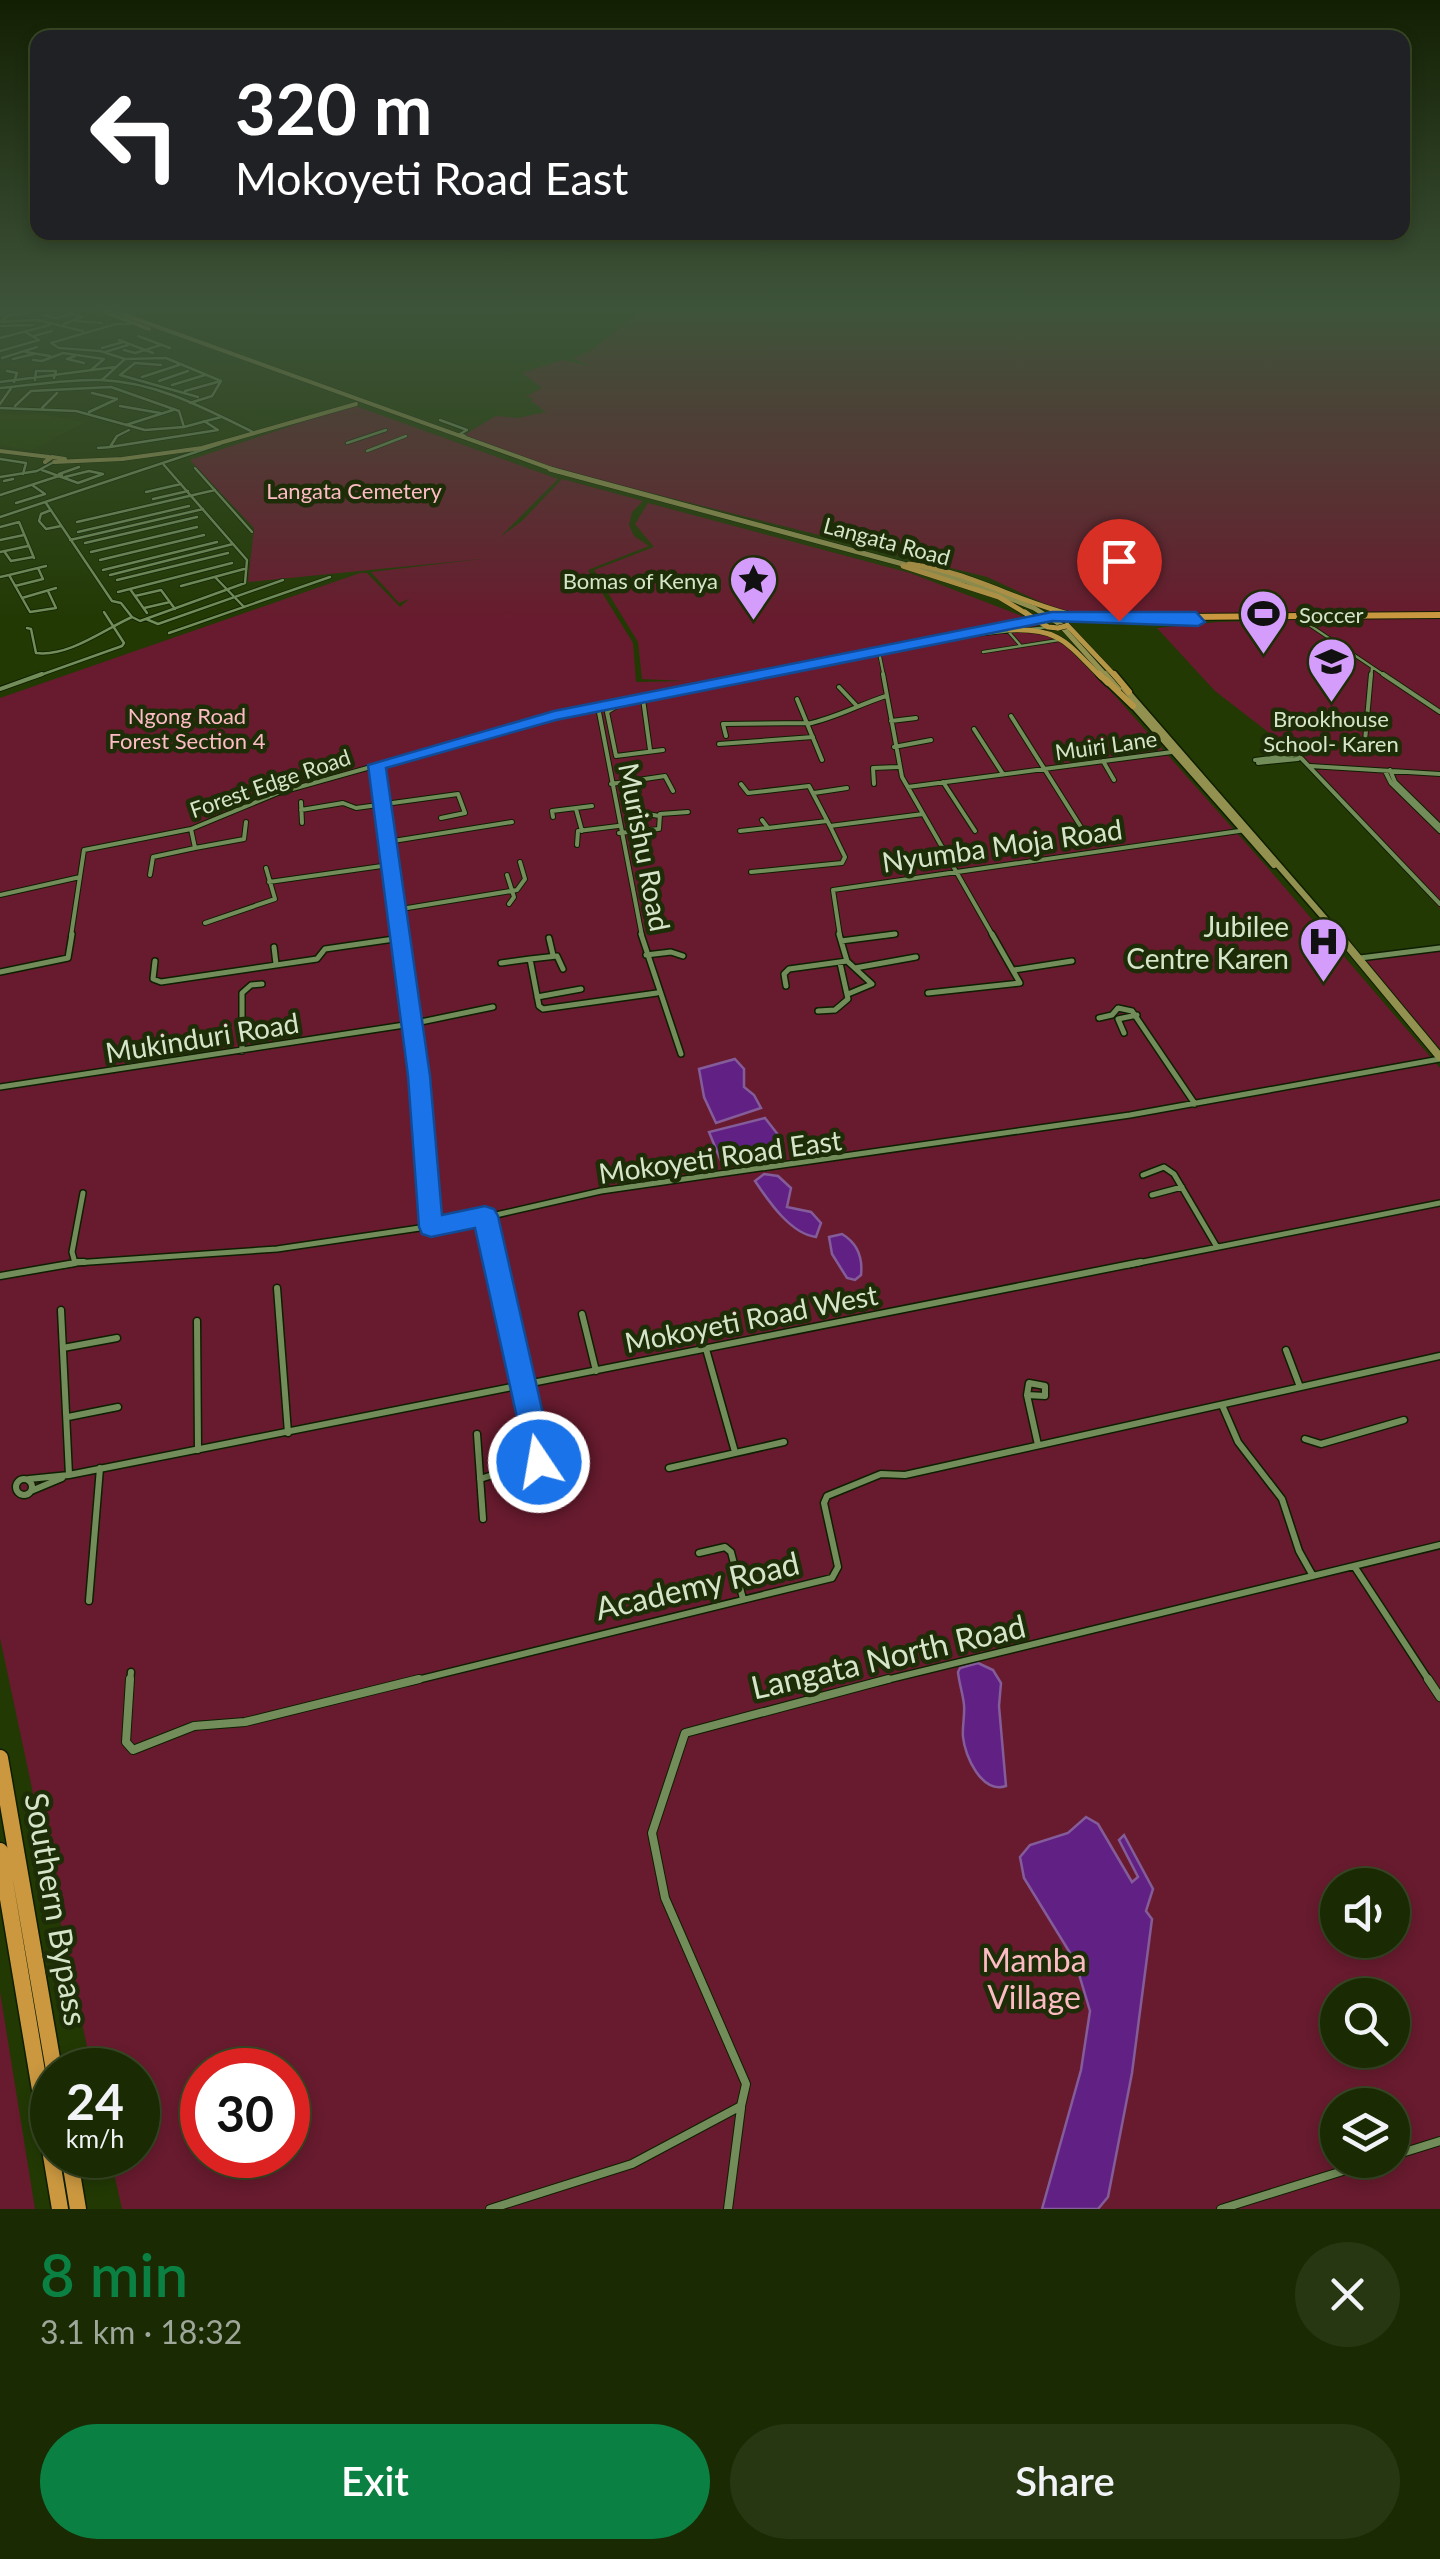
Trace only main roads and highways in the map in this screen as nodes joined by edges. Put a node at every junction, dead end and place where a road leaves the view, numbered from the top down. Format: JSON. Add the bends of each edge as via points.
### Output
{"nodes":[{"id":1,"x":319,"y":412,"type":"edge"},
{"id":2,"x":319,"y":412,"type":"edge"},
{"id":3,"x":374,"y":412,"type":"edge"},
{"id":4,"x":392,"y":412,"type":"edge"},
{"id":5,"x":0,"y":454,"type":"edge"},
{"id":6,"x":49,"y":463,"type":"junction"},
{"id":7,"x":906,"y":564,"type":"junction"},
{"id":8,"x":977,"y":590,"type":"junction"},
{"id":9,"x":1440,"y":615,"type":"edge"},
{"id":10,"x":1167,"y":618,"type":"junction"},
{"id":11,"x":1197,"y":619,"type":"junction"},
{"id":12,"x":1088,"y":622,"type":"junction"},
{"id":13,"x":1055,"y":623,"type":"junction"},
{"id":14,"x":1081,"y":636,"type":"junction"},
{"id":15,"x":1108,"y":682,"type":"junction"},
{"id":16,"x":1130,"y":692,"type":"junction"},
{"id":17,"x":1133,"y":706,"type":"junction"},
{"id":18,"x":1288,"y":878,"type":"junction"},
{"id":19,"x":1440,"y":1058,"type":"edge"},
{"id":20,"x":0,"y":1758,"type":"edge"},
{"id":21,"x":0,"y":1851,"type":"edge"},
{"id":22,"x":50,"y":2048,"type":"edge"},
{"id":23,"x":72,"y":2178,"type":"edge"},
{"id":24,"x":60,"y":2209,"type":"edge"},
{"id":25,"x":78,"y":2209,"type":"edge"}],
"edges":[{"from":1,"to":6,"type":"main road","via":[[154,454]]},
{"from":2,"to":6,"type":"main road","via":[[203,450]]},
{"from":3,"to":7,"type":"main road","name":"Langata Road","via":[[549,472]]},
{"from":4,"to":7,"type":"main road","name":"Langata Road","via":[[566,475]]},
{"from":5,"to":6,"type":"main road"},
{"from":7,"to":8,"type":"main road"},
{"from":7,"to":10,"type":"main road","via":[[979,580],[1062,614]]},
{"from":7,"to":13,"type":"main road","name":"Langata Road"},
{"from":7,"to":13,"type":"main road","via":[[984,584]]},
{"from":7,"to":16,"type":"main road","name":"Langata Road","via":[[972,582],[1054,620]]},
{"from":8,"to":13,"type":"main road"},
{"from":8,"to":15,"type":"main road","via":[[1032,617],[1006,629],[1058,634]]},
{"from":9,"to":11,"type":"highway"},
{"from":10,"to":11,"type":"highway"},
{"from":10,"to":13,"type":"highway"},
{"from":11,"to":12,"type":"highway"},
{"from":12,"to":13,"type":"highway"},
{"from":12,"to":14,"type":"main road"},
{"from":13,"to":14,"type":"main road"},
{"from":13,"to":15,"type":"main road"},
{"from":13,"to":17,"type":"main road","name":"Langata Road"},
{"from":14,"to":16,"type":"main road"},
{"from":15,"to":17,"type":"main road"},
{"from":16,"to":18,"type":"main road","name":"Langata Road"},
{"from":17,"to":18,"type":"main road","name":"Langata Road"},
{"from":18,"to":19,"type":"main road","name":"Langata Road"},
{"from":20,"to":22,"type":"highway","name":"Southern Bypass"},
{"from":21,"to":24,"type":"highway","name":"Southern Bypass"},
{"from":23,"to":25,"type":"highway"}]}
